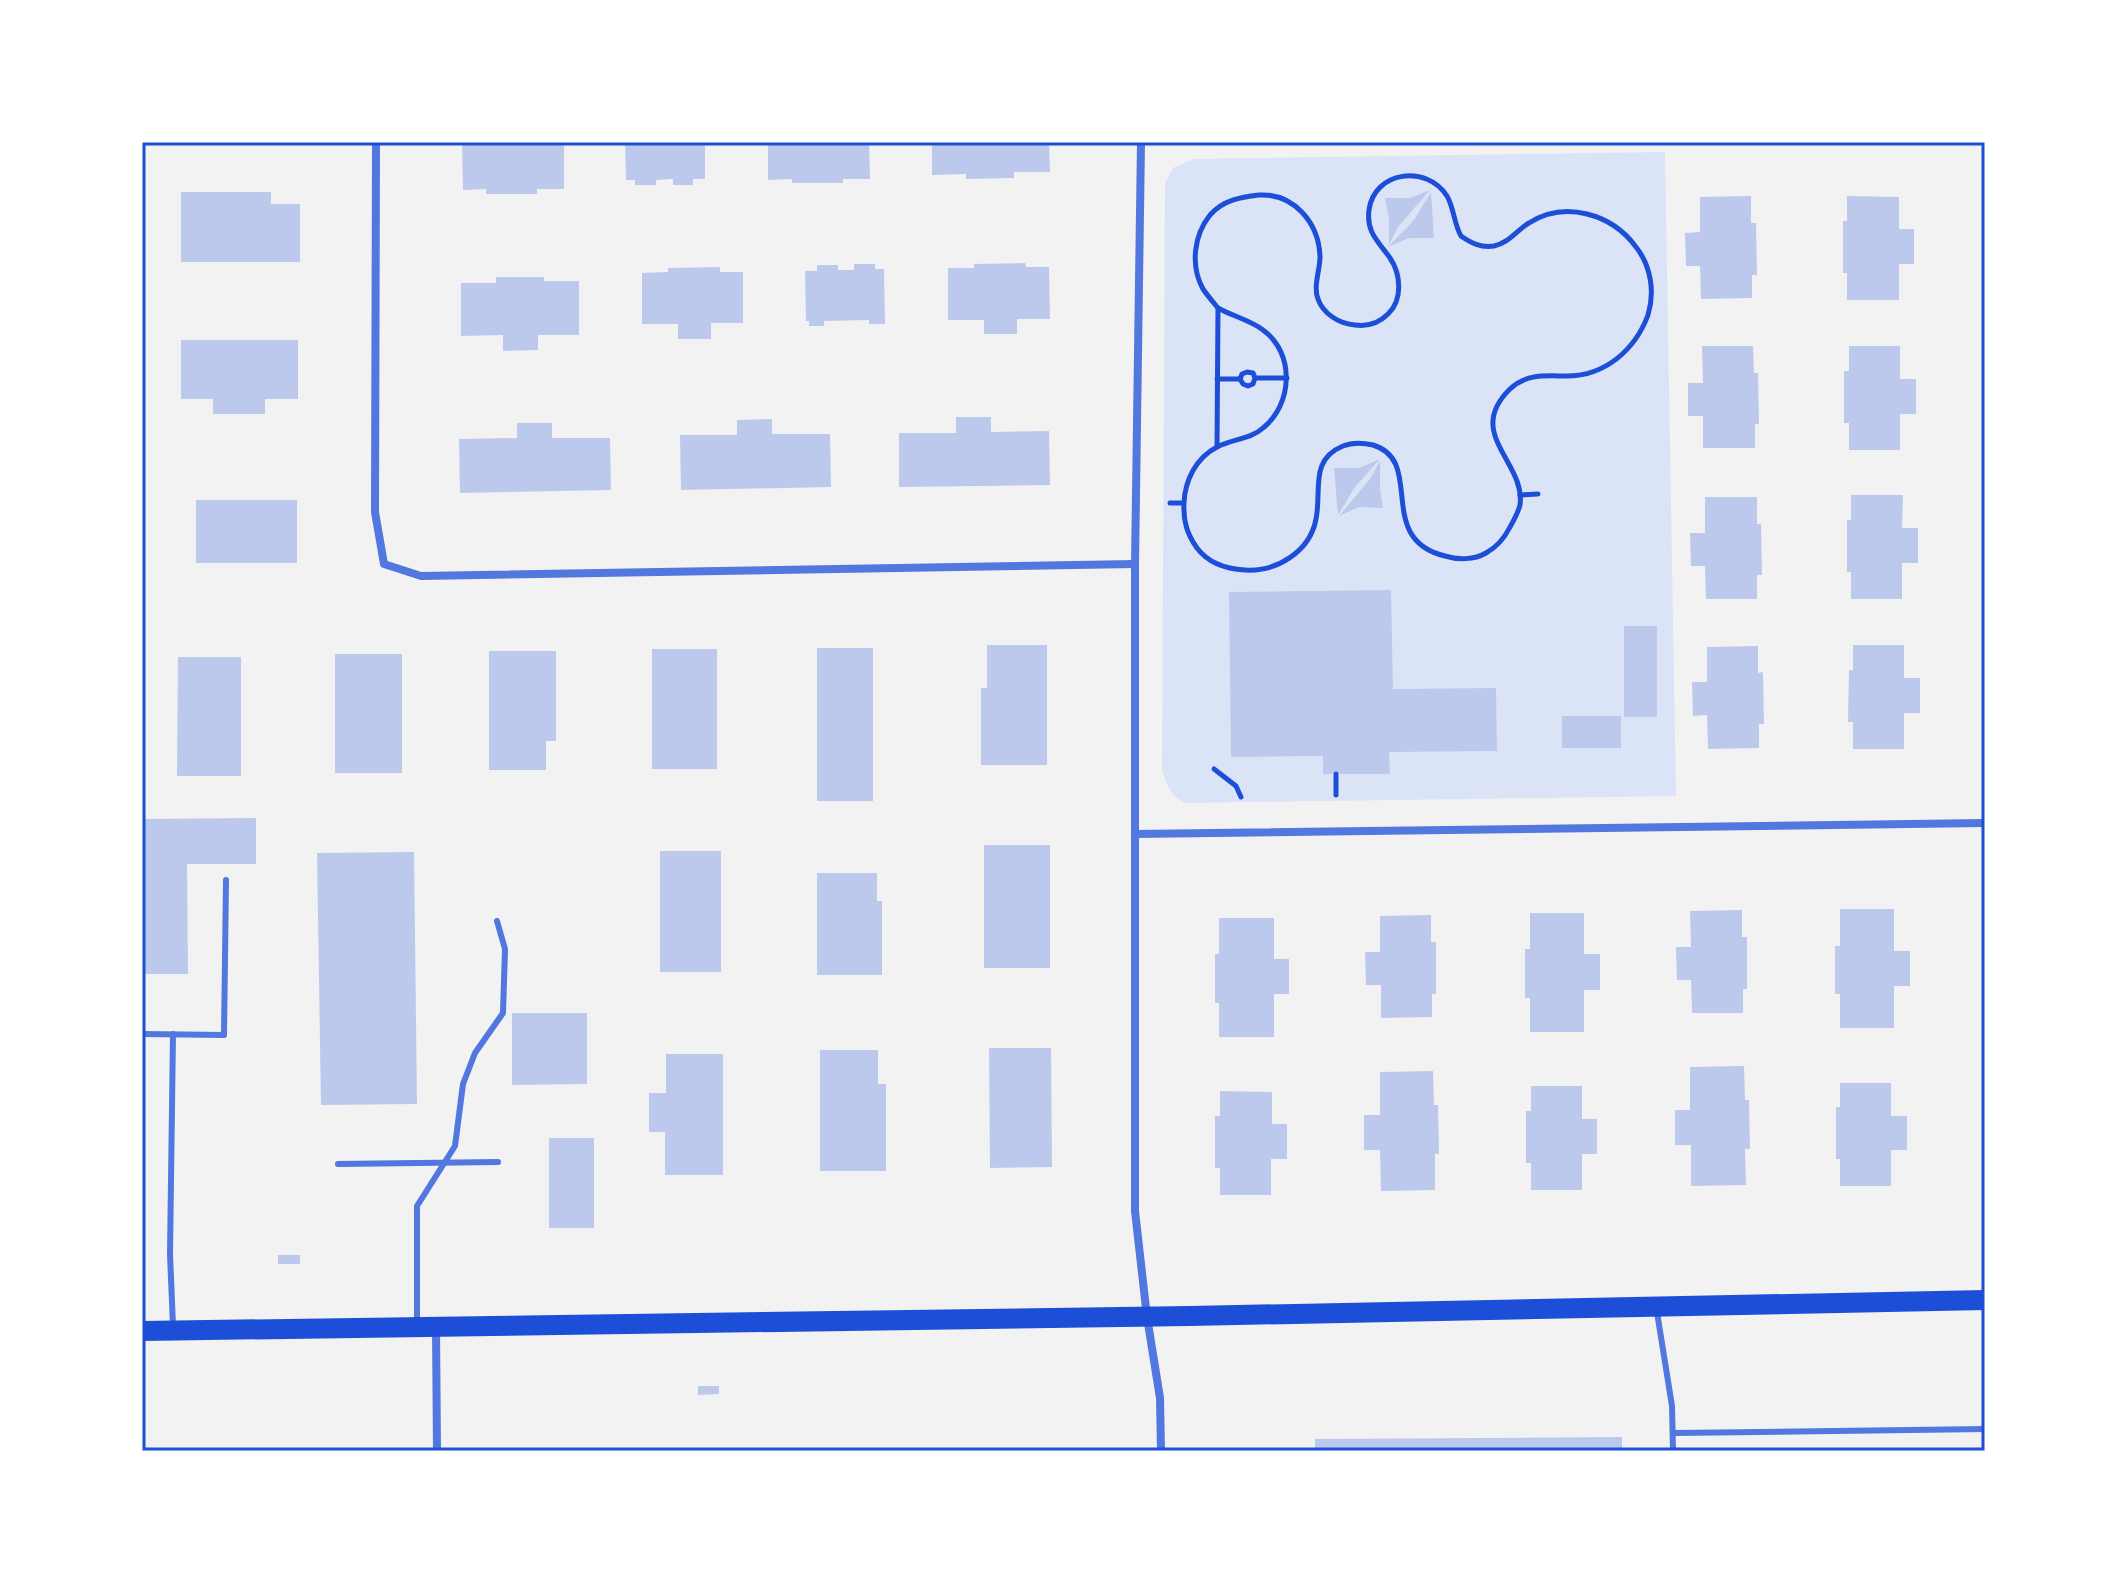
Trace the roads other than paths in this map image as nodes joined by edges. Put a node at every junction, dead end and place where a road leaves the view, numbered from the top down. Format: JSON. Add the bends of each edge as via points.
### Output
{"nodes":[{"id":1,"x":376,"y":142,"type":"edge"},
{"id":2,"x":1141,"y":142,"type":"edge"},
{"id":3,"x":1135,"y":564,"type":"junction"},
{"id":4,"x":1985,"y":823,"type":"edge"},
{"id":5,"x":1135,"y":834,"type":"junction"},
{"id":6,"x":226,"y":880,"type":"dead end"},
{"id":7,"x":497,"y":921,"type":"dead end"},
{"id":8,"x":142,"y":1034,"type":"edge"},
{"id":9,"x":173,"y":1034,"type":"junction"},
{"id":10,"x":446,"y":1162,"type":"junction"},
{"id":11,"x":498,"y":1162,"type":"dead end"},
{"id":12,"x":338,"y":1164,"type":"dead end"},
{"id":13,"x":1985,"y":1300,"type":"edge"},
{"id":14,"x":1656,"y":1307,"type":"junction"},
{"id":15,"x":1147,"y":1317,"type":"junction"},
{"id":16,"x":427,"y":1326,"type":"junction"},
{"id":17,"x":173,"y":1330,"type":"junction"},
{"id":18,"x":142,"y":1331,"type":"edge"},
{"id":19,"x":1985,"y":1429,"type":"edge"},
{"id":20,"x":1674,"y":1433,"type":"junction"},
{"id":21,"x":437,"y":1451,"type":"edge"},
{"id":22,"x":1161,"y":1451,"type":"edge"},
{"id":23,"x":1673,"y":1451,"type":"edge"}],
"edges":[{"from":1,"to":3,"type":"street","via":[[375,512],[384,564],[421,576]]},
{"from":2,"to":3,"type":"street"},
{"from":3,"to":5,"type":"street"},
{"from":4,"to":5,"type":"street"},
{"from":5,"to":15,"type":"street","via":[[1135,1211]]},
{"from":6,"to":9,"type":"lane","via":[[224,1035]]},
{"from":7,"to":10,"type":"lane","via":[[505,949],[503,1013],[475,1053],[463,1084],[455,1146]]},
{"from":8,"to":9,"type":"lane"},
{"from":9,"to":17,"type":"lane"},
{"from":10,"to":11,"type":"lane"},
{"from":10,"to":12,"type":"lane"},
{"from":10,"to":16,"type":"lane","via":[[417,1206]]},
{"from":13,"to":14,"type":"main road"},
{"from":14,"to":15,"type":"main road"},
{"from":14,"to":20,"type":"lane"},
{"from":15,"to":16,"type":"main road"},
{"from":15,"to":22,"type":"street","via":[[1160,1398]]},
{"from":16,"to":17,"type":"main road"},
{"from":16,"to":21,"type":"street"},
{"from":17,"to":18,"type":"main road"},
{"from":19,"to":20,"type":"lane"},
{"from":20,"to":23,"type":"lane"}]}
